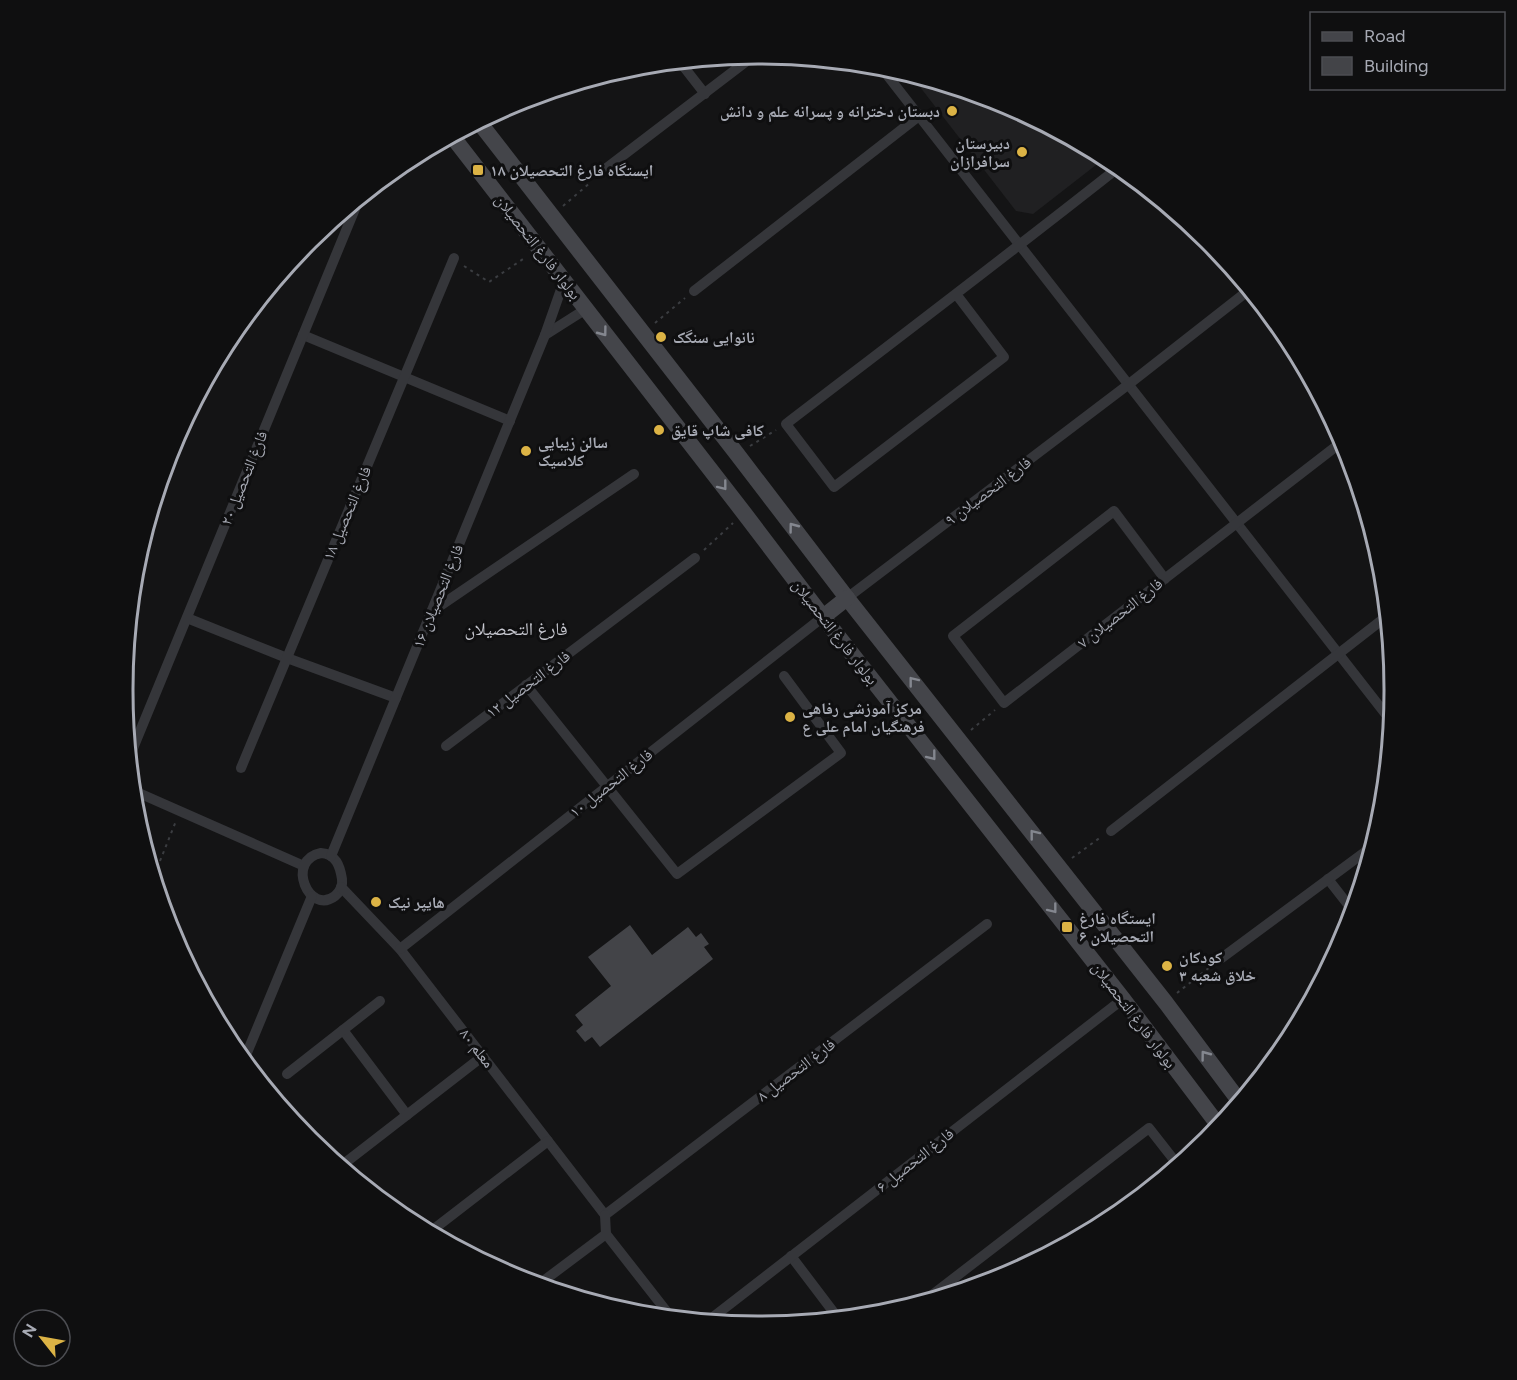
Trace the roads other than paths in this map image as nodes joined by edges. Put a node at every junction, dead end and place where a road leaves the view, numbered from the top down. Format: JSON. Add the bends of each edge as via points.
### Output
{"nodes":[{"id":1,"x":742,"y":65,"type":"edge"},
{"id":2,"x":686,"y":69,"type":"edge"},
{"id":3,"x":890,"y":79,"type":"edge"},
{"id":4,"x":705,"y":94,"type":"junction"},
{"id":5,"x":919,"y":116,"type":"junction"},
{"id":6,"x":484,"y":128,"type":"edge"},
{"id":7,"x":457,"y":142,"type":"edge"},
{"id":8,"x":600,"y":173,"type":"road end"},
{"id":9,"x":1111,"y":173,"type":"edge"},
{"id":10,"x":353,"y":215,"type":"edge"},
{"id":11,"x":1020,"y":245,"type":"junction"},
{"id":12,"x":454,"y":258,"type":"road end"},
{"id":13,"x":564,"y":281,"type":"junction"},
{"id":14,"x":694,"y":291,"type":"road end"},
{"id":15,"x":956,"y":294,"type":"junction"},
{"id":16,"x":1243,"y":295,"type":"edge"},
{"id":17,"x":586,"y":309,"type":"junction"},
{"id":18,"x":303,"y":335,"type":"junction"},
{"id":19,"x":545,"y":336,"type":"junction"},
{"id":20,"x":404,"y":377,"type":"junction"},
{"id":21,"x":1129,"y":384,"type":"junction"},
{"id":22,"x":510,"y":421,"type":"junction"},
{"id":23,"x":1334,"y":448,"type":"edge"},
{"id":24,"x":634,"y":474,"type":"dead end"},
{"id":25,"x":1237,"y":523,"type":"junction"},
{"id":26,"x":695,"y":558,"type":"road end"},
{"id":27,"x":1165,"y":579,"type":"junction"},
{"id":28,"x":847,"y":598,"type":"junction"},
{"id":29,"x":431,"y":612,"type":"junction"},
{"id":30,"x":823,"y":617,"type":"junction"},
{"id":31,"x":187,"y":618,"type":"junction"},
{"id":32,"x":1380,"y":621,"type":"edge"},
{"id":33,"x":1339,"y":654,"type":"junction"},
{"id":34,"x":287,"y":658,"type":"junction"},
{"id":35,"x":784,"y":676,"type":"dead end"},
{"id":36,"x":526,"y":685,"type":"junction"},
{"id":37,"x":396,"y":698,"type":"junction"},
{"id":38,"x":1383,"y":711,"type":"edge"},
{"id":39,"x":135,"y":743,"type":"edge"},
{"id":40,"x":446,"y":746,"type":"dead end"},
{"id":41,"x":242,"y":768,"type":"dead end"},
{"id":42,"x":607,"y":786,"type":"junction"},
{"id":43,"x":142,"y":794,"type":"edge"},
{"id":44,"x":1111,"y":831,"type":"road end"},
{"id":45,"x":1362,"y":854,"type":"edge"},
{"id":46,"x":331,"y":856,"type":"junction"},
{"id":47,"x":304,"y":866,"type":"junction"},
{"id":48,"x":1328,"y":879,"type":"junction"},
{"id":49,"x":341,"y":887,"type":"junction"},
{"id":50,"x":312,"y":896,"type":"junction"},
{"id":51,"x":1346,"y":903,"type":"edge"},
{"id":52,"x":987,"y":924,"type":"dead end"},
{"id":53,"x":400,"y":949,"type":"junction"},
{"id":54,"x":1219,"y":960,"type":"road end"},
{"id":55,"x":1123,"y":999,"type":"junction"},
{"id":56,"x":380,"y":1001,"type":"dead end"},
{"id":57,"x":343,"y":1030,"type":"junction"},
{"id":58,"x":248,"y":1051,"type":"edge"},
{"id":59,"x":483,"y":1056,"type":"junction"},
{"id":60,"x":287,"y":1074,"type":"dead end"},
{"id":61,"x":1235,"y":1095,"type":"edge"},
{"id":62,"x":407,"y":1115,"type":"junction"},
{"id":63,"x":1213,"y":1119,"type":"edge"},
{"id":64,"x":548,"y":1141,"type":"junction"},
{"id":65,"x":1173,"y":1158,"type":"edge"},
{"id":66,"x":347,"y":1161,"type":"edge"},
{"id":67,"x":605,"y":1215,"type":"junction"},
{"id":68,"x":437,"y":1226,"type":"edge"},
{"id":69,"x":606,"y":1234,"type":"junction"},
{"id":70,"x":791,"y":1257,"type":"junction"},
{"id":71,"x":547,"y":1278,"type":"edge"},
{"id":72,"x":942,"y":1287,"type":"edge"},
{"id":73,"x":664,"y":1308,"type":"edge"},
{"id":74,"x":832,"y":1311,"type":"edge"},
{"id":75,"x":717,"y":1314,"type":"edge"}],
"edges":[{"from":1,"to":4,"type":"street"},
{"from":2,"to":4,"type":"street"},
{"from":3,"to":5,"type":"street"},
{"from":4,"to":8,"type":"street"},
{"from":5,"to":11,"type":"street"},
{"from":5,"to":14,"type":"street"},
{"from":28,"to":6,"type":"main road","name":"بولوار فارغ التحصیلان","one_way":true},
{"from":7,"to":13,"type":"main road","name":"بولوار فارغ التحصیلان"},
{"from":9,"to":11,"type":"street"},
{"from":10,"to":18,"type":"street","name":"فارغ التحصیل ۲۰"},
{"from":11,"to":15,"type":"street"},
{"from":11,"to":21,"type":"street"},
{"from":12,"to":20,"type":"street","name":"فارغ التحصیل ۱۸"},
{"from":13,"to":17,"type":"main road","name":"بولوار فارغ التحصیلان"},
{"from":13,"to":19,"type":"street","name":"فارغ التحصیلان ۱۶"},
{"from":15,"to":15,"type":"street","via":[[1004,357],[834,487],[786,424]]},
{"from":16,"to":21,"type":"street","name":"فارغ التحصیلان ۹"},
{"from":17,"to":19,"type":"street"},
{"from":17,"to":30,"type":"main road","name":"بولوار فارغ التحصیلان","one_way":true},
{"from":18,"to":20,"type":"street"},
{"from":18,"to":31,"type":"street","name":"فارغ التحصیل ۲۰"},
{"from":19,"to":22,"type":"street","name":"فارغ التحصیلان ۱۶"},
{"from":20,"to":22,"type":"street"},
{"from":20,"to":34,"type":"street","name":"فارغ التحصیل ۱۸"},
{"from":21,"to":25,"type":"street"},
{"from":21,"to":28,"type":"street","name":"فارغ التحصیلان ۹"},
{"from":22,"to":29,"type":"street","name":"فارغ التحصیلان ۱۶"},
{"from":23,"to":25,"type":"street","name":"فارغ التحصیلان ۷"},
{"from":24,"to":29,"type":"street"},
{"from":25,"to":27,"type":"street","name":"فارغ التحصیلان ۷"},
{"from":25,"to":33,"type":"street"},
{"from":26,"to":36,"type":"street","name":"فارغ التحصیل ۱۲"},
{"from":27,"to":27,"type":"street","name":"فارغ التحصیلان ۷","via":[[1004,703],[953,636],[1114,511]]},
{"from":28,"to":30,"type":"main road"},
{"from":61,"to":28,"type":"main road","name":"بولوار فارغ التحصیلان","one_way":true},
{"from":29,"to":37,"type":"street","name":"فارغ التحصیلان ۱۶"},
{"from":30,"to":42,"type":"street","name":"فارغ التحصیل ۱۰"},
{"from":30,"to":55,"type":"main road","name":"بولوار فارغ التحصیلان","one_way":true},
{"from":31,"to":34,"type":"street"},
{"from":31,"to":39,"type":"street","name":"فارغ التحصیل ۲۰"},
{"from":32,"to":33,"type":"street"},
{"from":33,"to":38,"type":"street"},
{"from":33,"to":44,"type":"street"},
{"from":34,"to":37,"type":"street"},
{"from":34,"to":41,"type":"street","name":"فارغ التحصیل ۱۸"},
{"from":35,"to":42,"type":"street","via":[[841,753],[677,874]]},
{"from":36,"to":40,"type":"street","name":"فارغ التحصیل ۱۲"},
{"from":36,"to":42,"type":"street"},
{"from":37,"to":46,"type":"street","name":"فارغ التحصیلان ۱۶"},
{"from":42,"to":53,"type":"street","name":"فارغ التحصیل ۱۰"},
{"from":43,"to":47,"type":"street"},
{"from":45,"to":48,"type":"street"},
{"from":46,"to":47,"type":"street","via":[[315,854]]},
{"from":46,"to":49,"type":"street","via":[[338,863]]},
{"from":47,"to":50,"type":"street","via":[[306,888]]},
{"from":48,"to":51,"type":"street"},
{"from":48,"to":54,"type":"street"},
{"from":49,"to":50,"type":"street","via":[[328,899]]},
{"from":49,"to":53,"type":"street","name":"معلم ۸۰"},
{"from":50,"to":58,"type":"street"},
{"from":52,"to":67,"type":"street","name":"فارغ التحصیل ۸"},
{"from":53,"to":59,"type":"street","name":"معلم ۸۰"},
{"from":55,"to":63,"type":"main road","name":"بولوار فارغ التحصیلان"},
{"from":55,"to":70,"type":"street","name":"فارغ التحصیل ۶"},
{"from":56,"to":57,"type":"street"},
{"from":57,"to":60,"type":"street"},
{"from":57,"to":62,"type":"street"},
{"from":59,"to":62,"type":"street"},
{"from":59,"to":64,"type":"street","name":"معلم ۸۰"},
{"from":62,"to":66,"type":"street"},
{"from":64,"to":67,"type":"street","name":"معلم ۸۰"},
{"from":64,"to":68,"type":"street"},
{"from":65,"to":72,"type":"street","via":[[1149,1128]]},
{"from":67,"to":69,"type":"street"},
{"from":69,"to":71,"type":"street"},
{"from":69,"to":73,"type":"street"},
{"from":70,"to":74,"type":"street"},
{"from":70,"to":75,"type":"street","name":"فارغ التحصیل ۶"}]}
